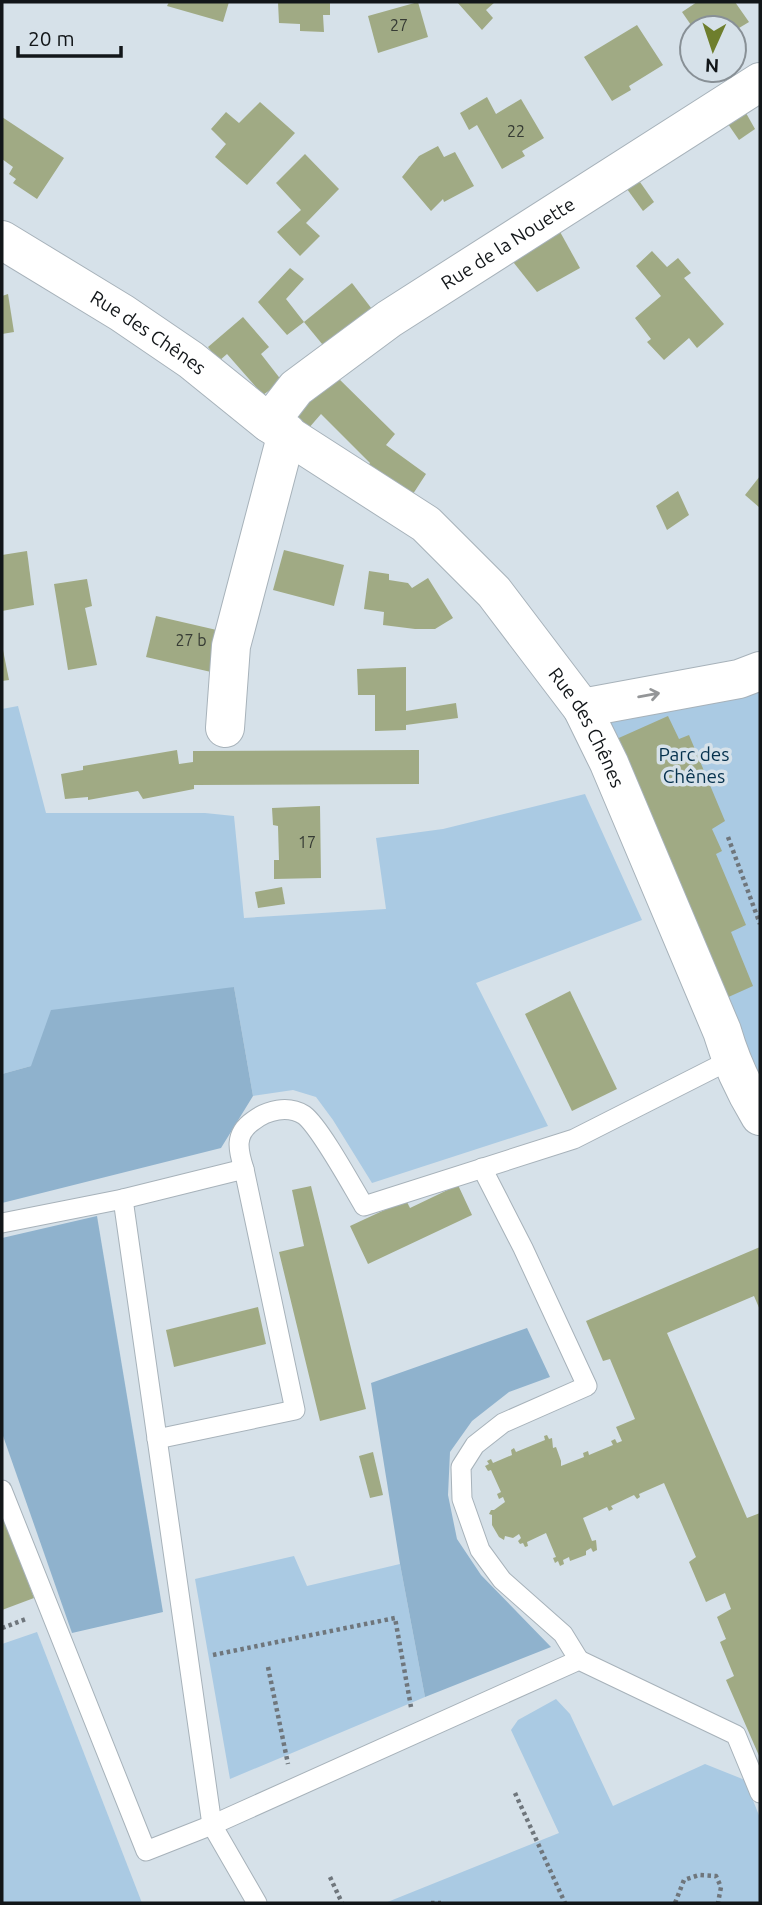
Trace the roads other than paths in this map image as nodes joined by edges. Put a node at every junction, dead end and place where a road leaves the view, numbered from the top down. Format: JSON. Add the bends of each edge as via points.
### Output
{"nodes":[{"id":1,"x":760,"y":82,"type":"edge"},
{"id":2,"x":2,"y":240,"type":"edge"},
{"id":3,"x":278,"y":428,"type":"junction"},
{"id":4,"x":760,"y":671,"type":"edge"},
{"id":5,"x":582,"y":708,"type":"junction"},
{"id":6,"x":225,"y":728,"type":"dead end"},
{"id":7,"x":730,"y":1060,"type":"junction"},
{"id":8,"x":760,"y":1116,"type":"edge"},
{"id":9,"x":482,"y":1168,"type":"junction"},
{"id":10,"x":244,"y":1169,"type":"junction"},
{"id":11,"x":123,"y":1199,"type":"junction"},
{"id":12,"x":2,"y":1223,"type":"edge"},
{"id":13,"x":158,"y":1439,"type":"junction"},
{"id":14,"x":2,"y":1490,"type":"edge"},
{"id":15,"x":579,"y":1660,"type":"junction"},
{"id":16,"x":760,"y":1793,"type":"edge"},
{"id":17,"x":212,"y":1825,"type":"junction"},
{"id":18,"x":257,"y":1903,"type":"edge"}],
"edges":[{"from":1,"to":3,"type":"street","name":"Rue de la Nouette","via":[[388,319],[296,388]]},
{"from":2,"to":3,"type":"street","name":"Rue des Chênes","via":[[191,360]]},
{"from":3,"to":5,"type":"street","name":"Rue des Chênes","via":[[426,524],[494,592]]},
{"from":3,"to":6,"type":"street","via":[[231,646]]},
{"from":5,"to":4,"type":"street","one_way":true,"via":[[739,679]]},
{"from":5,"to":7,"type":"street","name":"Rue des Chênes","via":[[722,1031]]},
{"from":7,"to":8,"type":"street","name":"Rue des Chênes"},
{"from":7,"to":9,"type":"lane","via":[[574,1139]]},
{"from":9,"to":10,"type":"lane","via":[[364,1206],[316,1128],[305,1116],[285,1110],[270,1111],[244,1126],[237,1145]]},
{"from":9,"to":15,"type":"lane","via":[[587,1386],[503,1423],[475,1444],[461,1467],[462,1499],[480,1550],[502,1580],[563,1634]]},
{"from":10,"to":11,"type":"lane"},
{"from":10,"to":13,"type":"lane","via":[[295,1410]]},
{"from":11,"to":12,"type":"lane"},
{"from":11,"to":13,"type":"lane"},
{"from":13,"to":17,"type":"lane"},
{"from":14,"to":17,"type":"lane","via":[[146,1852]]},
{"from":15,"to":16,"type":"lane","via":[[736,1735]]},
{"from":15,"to":17,"type":"lane"},
{"from":17,"to":18,"type":"lane"}]}
